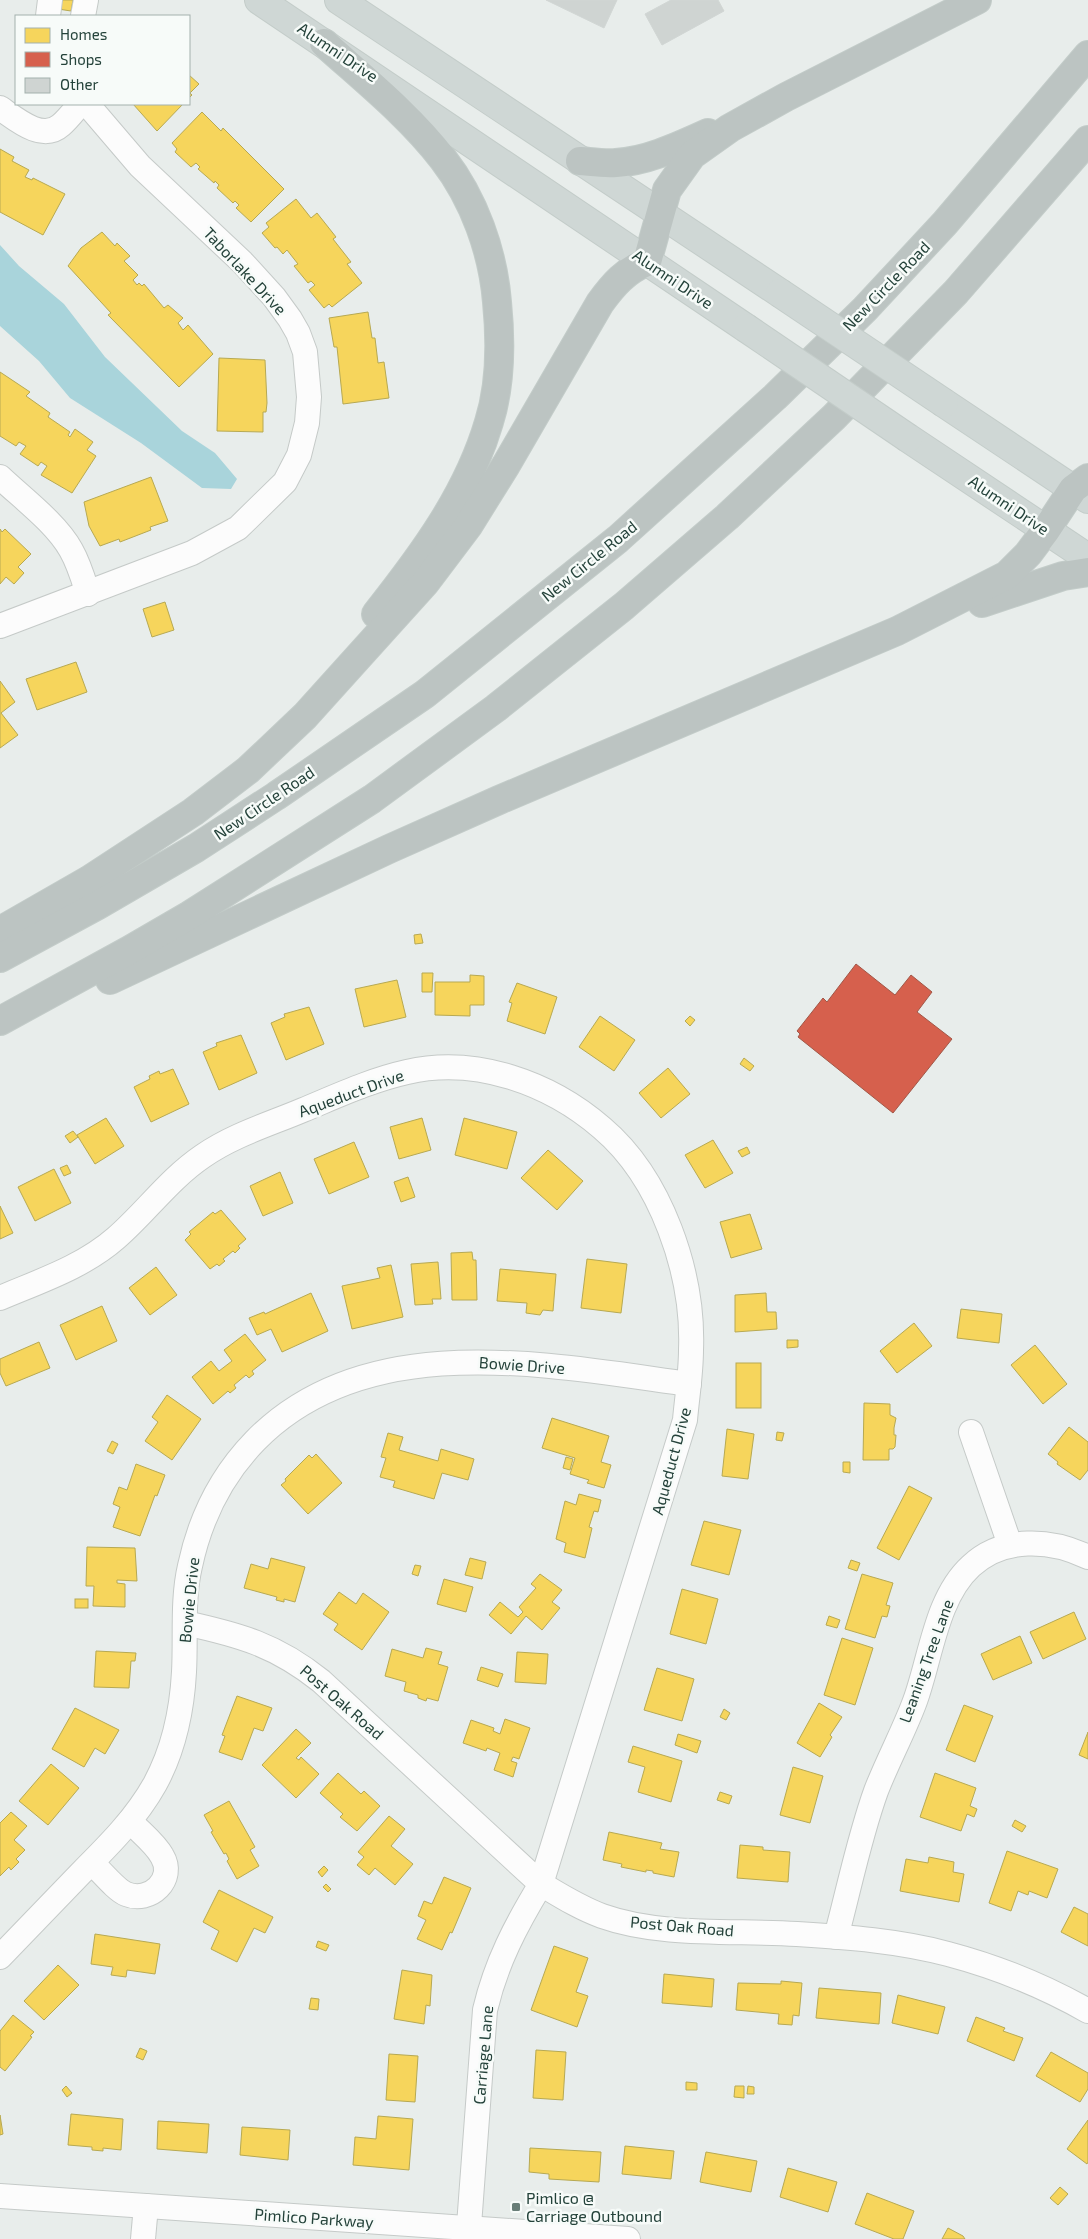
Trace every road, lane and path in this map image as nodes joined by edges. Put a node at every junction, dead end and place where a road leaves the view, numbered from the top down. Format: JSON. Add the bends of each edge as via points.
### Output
{"nodes":[{"id":1,"x":50,"y":0,"type":"edge"},
{"id":2,"x":86,"y":0,"type":"edge"},
{"id":3,"x":259,"y":0,"type":"edge"},
{"id":4,"x":339,"y":0,"type":"edge"},
{"id":5,"x":976,"y":0,"type":"edge"},
{"id":6,"x":48,"y":15,"type":"edge"},
{"id":7,"x":84,"y":15,"type":"edge"},
{"id":8,"x":324,"y":43,"type":"junction"},
{"id":9,"x":1088,"y":55,"type":"edge"},
{"id":10,"x":79,"y":105,"type":"edge"},
{"id":11,"x":88,"y":105,"type":"edge"},
{"id":12,"x":0,"y":108,"type":"edge"},
{"id":13,"x":763,"y":110,"type":"junction"},
{"id":14,"x":1088,"y":140,"type":"edge"},
{"id":15,"x":580,"y":161,"type":"junction"},
{"id":16,"x":660,"y":212,"type":"junction"},
{"id":17,"x":647,"y":262,"type":"junction"},
{"id":18,"x":0,"y":477,"type":"edge"},
{"id":19,"x":1083,"y":488,"type":"edge"},
{"id":20,"x":1046,"y":530,"type":"junction"},
{"id":21,"x":1088,"y":558,"type":"edge"},
{"id":22,"x":1088,"y":572,"type":"edge"},
{"id":23,"x":88,"y":594,"type":"junction"},
{"id":24,"x":0,"y":626,"type":"edge"},
{"id":25,"x":898,"y":631,"type":"junction"},
{"id":26,"x":225,"y":787,"type":"junction"},
{"id":27,"x":0,"y":930,"type":"edge"},
{"id":28,"x":0,"y":958,"type":"edge"},
{"id":29,"x":0,"y":1021,"type":"edge"},
{"id":30,"x":0,"y":1031,"type":"edge"},
{"id":31,"x":0,"y":1298,"type":"edge"},
{"id":32,"x":689,"y":1384,"type":"junction"},
{"id":33,"x":972,"y":1432,"type":"dead end"},
{"id":34,"x":1010,"y":1545,"type":"junction"},
{"id":35,"x":1088,"y":1557,"type":"edge"},
{"id":36,"x":185,"y":1623,"type":"junction"},
{"id":37,"x":130,"y":1822,"type":"junction"},
{"id":38,"x":92,"y":1863,"type":"junction"},
{"id":39,"x":541,"y":1884,"type":"junction"},
{"id":40,"x":836,"y":1937,"type":"junction"},
{"id":41,"x":0,"y":1957,"type":"edge"},
{"id":42,"x":1088,"y":2011,"type":"edge"},
{"id":43,"x":0,"y":2196,"type":"edge"},
{"id":44,"x":146,"y":2206,"type":"junction"},
{"id":45,"x":468,"y":2234,"type":"edge"},
{"id":46,"x":143,"y":2239,"type":"edge"},
{"id":47,"x":628,"y":2239,"type":"edge"}],
"edges":[{"from":1,"to":6,"type":"street"},
{"from":2,"to":7,"type":"street"},
{"from":3,"to":8,"type":"main road","name":"Alumni Drive"},
{"from":4,"to":15,"type":"main road"},
{"from":5,"to":13,"type":"highway"},
{"from":8,"to":17,"type":"main road","name":"Alumni Drive"},
{"from":8,"to":26,"type":"highway","via":[[420,133],[444,160],[469,203],[489,252],[496,282],[500,357],[490,421],[466,482],[437,530],[346,652]]},
{"from":9,"to":28,"type":"highway","name":"New Circle Road","via":[[957,210],[866,309],[618,540],[424,694],[276,796],[196,848]]},
{"from":10,"to":12,"type":"street","via":[[60,126],[46,131],[32,129]]},
{"from":11,"to":23,"type":"street","name":"Taborlake Drive","via":[[140,166],[242,262],[274,297],[298,333],[306,352],[309,397],[305,438],[285,482],[238,528],[192,553]]},
{"from":13,"to":15,"type":"highway","via":[[634,161]]},
{"from":13,"to":16,"type":"highway","via":[[692,155],[667,190]]},
{"from":14,"to":29,"type":"highway","via":[[962,285],[834,417],[727,517],[624,606],[496,708],[372,798],[190,915]]},
{"from":15,"to":16,"type":"main road"},
{"from":16,"to":17,"type":"highway"},
{"from":16,"to":19,"type":"main road","bridge":true,"via":[[944,403]]},
{"from":17,"to":20,"type":"main road","name":"Alumni Drive","bridge":true},
{"from":17,"to":26,"type":"highway","via":[[614,284],[600,303],[468,526],[425,582],[305,716],[248,770]]},
{"from":18,"to":23,"type":"street","via":[[70,548],[80,566]]},
{"from":19,"to":20,"type":"highway"},
{"from":20,"to":21,"type":"main road","name":"Alumni Drive"},
{"from":20,"to":25,"type":"highway","via":[[1007,576]]},
{"from":22,"to":25,"type":"highway","via":[[1063,576]]},
{"from":23,"to":24,"type":"street","name":"Taborlake Drive"},
{"from":25,"to":30,"type":"highway","via":[[474,811]]},
{"from":26,"to":27,"type":"highway","via":[[193,812],[89,880]]},
{"from":31,"to":32,"type":"street","name":"Aqueduct Drive","via":[[94,1255],[183,1170],[241,1135],[380,1078],[410,1071],[472,1069],[508,1076],[554,1094],[612,1136],[635,1162],[656,1196],[681,1267],[692,1348]]},
{"from":32,"to":36,"type":"street","name":"Bowie Drive","via":[[595,1371],[476,1362],[398,1368],[352,1380],[307,1398],[273,1422],[245,1451],[222,1483],[202,1522],[189,1568]]},
{"from":32,"to":39,"type":"street","name":"Aqueduct Drive","via":[[685,1420],[676,1454]]},
{"from":33,"to":34,"type":"street"},
{"from":34,"to":35,"type":"street","name":"Leaning Tree Lane","via":[[1057,1545]]},
{"from":34,"to":40,"type":"street","name":"Leaning Tree Lane","via":[[972,1565],[948,1596],[915,1701],[876,1793]]},
{"from":36,"to":37,"type":"street","name":"Bowie Drive","via":[[184,1672],[176,1733],[156,1783]]},
{"from":36,"to":39,"type":"street","name":"Post Oak Road","via":[[235,1634],[300,1664]]},
{"from":37,"to":38,"type":"street","name":"Bowie Drive"},
{"from":37,"to":38,"type":"street","via":[[163,1856],[165,1878],[160,1887],[138,1898],[125,1894]]},
{"from":38,"to":41,"type":"street","name":"Bowie Drive"},
{"from":39,"to":40,"type":"street","name":"Post Oak Road","via":[[576,1905],[639,1925]]},
{"from":39,"to":45,"type":"street","name":"Carriage Lane","via":[[500,1959],[485,2010]]},
{"from":40,"to":42,"type":"street","name":"Post Oak Road","via":[[948,1954],[1025,1979]]},
{"from":43,"to":44,"type":"street","name":"Pimlico Parkway"},
{"from":44,"to":45,"type":"street","name":"Pimlico Parkway"},
{"from":44,"to":46,"type":"street"},
{"from":45,"to":47,"type":"street","name":"Pimlico Parkway"}]}
